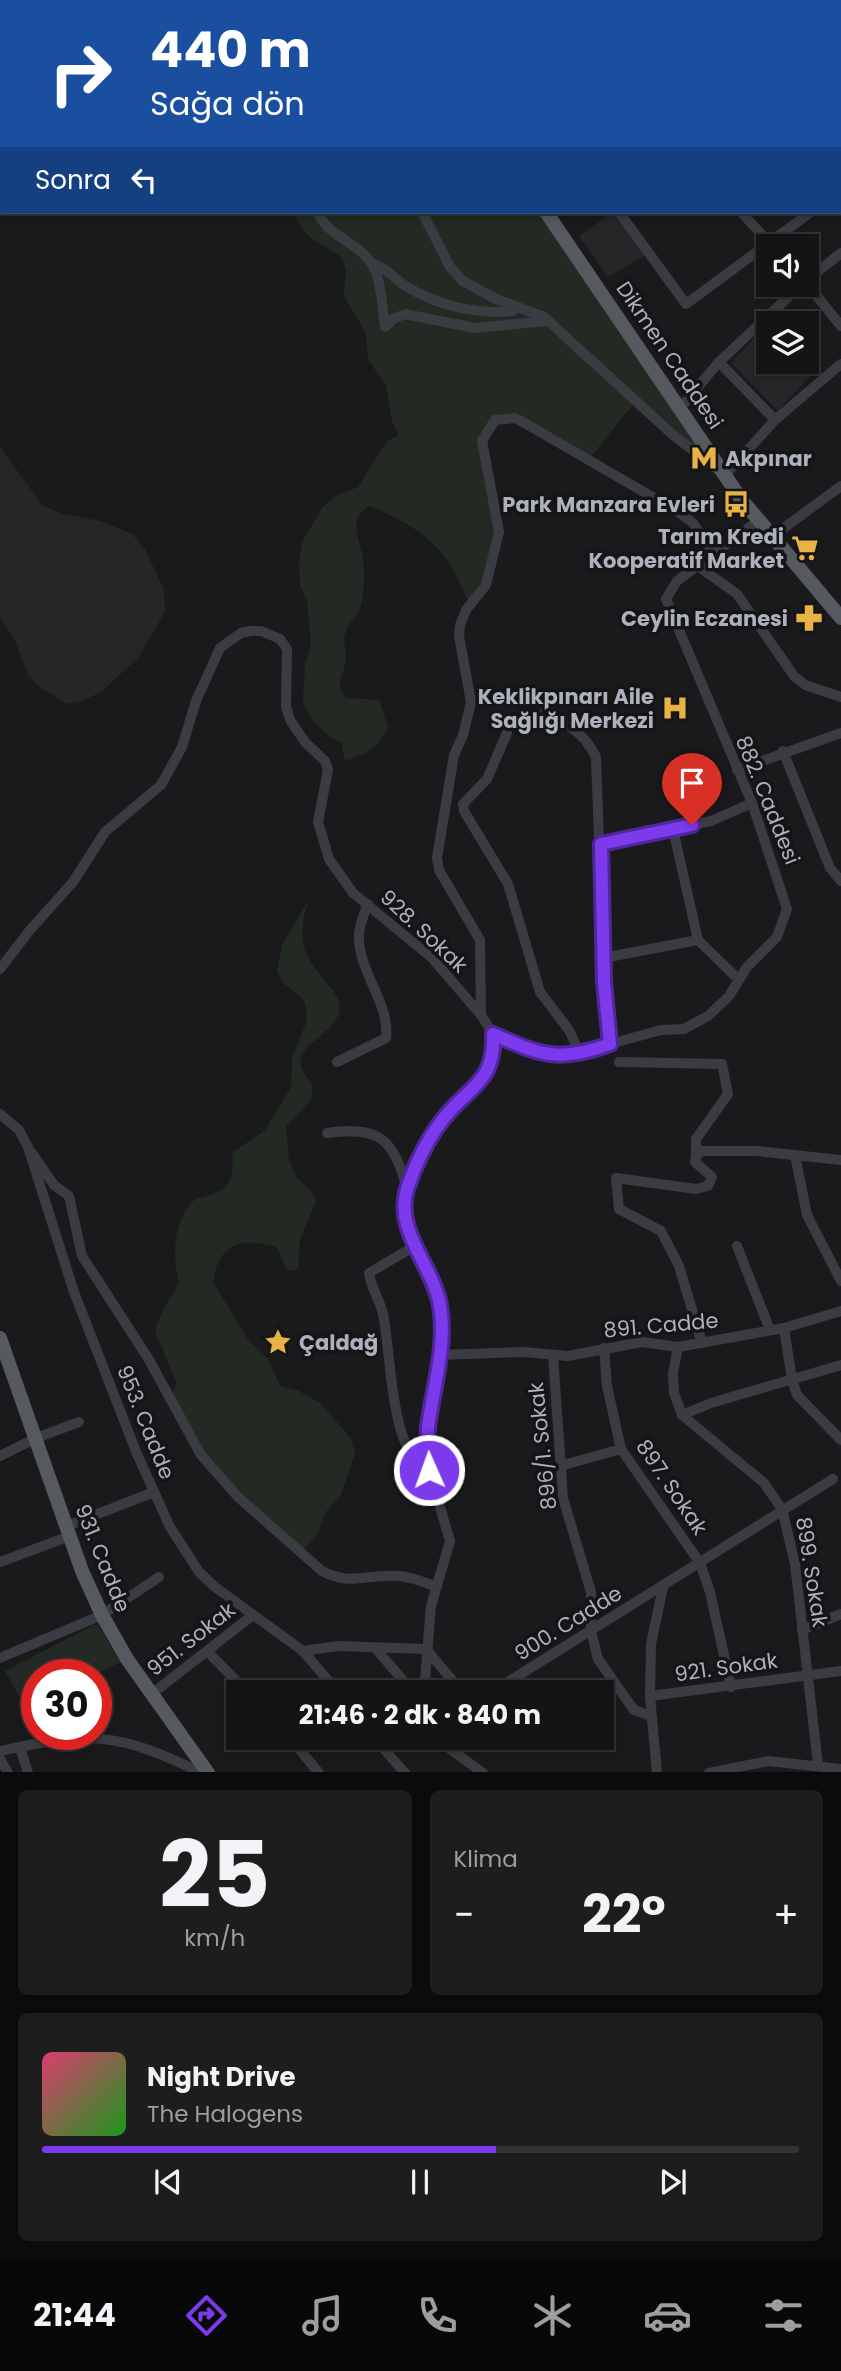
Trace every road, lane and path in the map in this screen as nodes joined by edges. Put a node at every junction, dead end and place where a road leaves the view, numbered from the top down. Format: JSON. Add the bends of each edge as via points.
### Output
{"nodes":[{"id":1,"x":319,"y":214,"type":"edge"},
{"id":2,"x":423,"y":214,"type":"edge"},
{"id":3,"x":547,"y":214,"type":"edge"},
{"id":4,"x":620,"y":214,"type":"edge"},
{"id":5,"x":743,"y":214,"type":"edge"},
{"id":6,"x":808,"y":214,"type":"edge"},
{"id":7,"x":761,"y":234,"type":"edge"},
{"id":8,"x":783,"y":234,"type":"edge"},
{"id":9,"x":841,"y":253,"type":"edge"},
{"id":10,"x":756,"y":254,"type":"edge"},
{"id":11,"x":372,"y":264,"type":"junction"},
{"id":12,"x":819,"y":272,"type":"edge"},
{"id":13,"x":788,"y":297,"type":"edge"},
{"id":14,"x":819,"y":297,"type":"edge"},
{"id":15,"x":517,"y":307,"type":"junction"},
{"id":16,"x":548,"y":321,"type":"junction"},
{"id":17,"x":841,"y":326,"type":"edge"},
{"id":18,"x":719,"y":362,"type":"junction"},
{"id":19,"x":841,"y":364,"type":"edge"},
{"id":20,"x":681,"y":407,"type":"junction"},
{"id":21,"x":775,"y":420,"type":"junction"},
{"id":22,"x":725,"y":475,"type":"junction"},
{"id":23,"x":841,"y":486,"type":"edge"},
{"id":24,"x":759,"y":520,"type":"junction"},
{"id":25,"x":773,"y":536,"type":"junction"},
{"id":26,"x":715,"y":554,"type":"junction"},
{"id":27,"x":698,"y":566,"type":"junction"},
{"id":28,"x":838,"y":609,"type":"edge"},
{"id":29,"x":841,"y":697,"type":"edge"},
{"id":30,"x":534,"y":714,"type":"dead end"},
{"id":31,"x":507,"y":733,"type":"dead end"},
{"id":32,"x":841,"y":733,"type":"edge"},
{"id":33,"x":783,"y":751,"type":"junction"},
{"id":34,"x":737,"y":770,"type":"junction"},
{"id":35,"x":448,"y":801,"type":"junction"},
{"id":36,"x":752,"y":803,"type":"junction"},
{"id":37,"x":463,"y":804,"type":"junction"},
{"id":38,"x":673,"y":829,"type":"junction"},
{"id":39,"x":601,"y":844,"type":"junction"},
{"id":40,"x":841,"y":881,"type":"edge"},
{"id":41,"x":368,"y":904,"type":"junction"},
{"id":42,"x":698,"y":940,"type":"junction"},
{"id":43,"x":603,"y":958,"type":"junction"},
{"id":44,"x":0,"y":969,"type":"edge"},
{"id":45,"x":737,"y":978,"type":"junction"},
{"id":46,"x":481,"y":1016,"type":"junction"},
{"id":47,"x":493,"y":1034,"type":"junction"},
{"id":48,"x":610,"y":1044,"type":"junction"},
{"id":49,"x":580,"y":1054,"type":"junction"},
{"id":50,"x":337,"y":1062,"type":"dead end"},
{"id":51,"x":619,"y":1062,"type":"dead end"},
{"id":52,"x":0,"y":1114,"type":"edge"},
{"id":53,"x":327,"y":1133,"type":"dead end"},
{"id":54,"x":28,"y":1147,"type":"junction"},
{"id":55,"x":795,"y":1155,"type":"junction"},
{"id":56,"x":696,"y":1156,"type":"junction"},
{"id":57,"x":841,"y":1160,"type":"edge"},
{"id":58,"x":407,"y":1189,"type":"junction"},
{"id":59,"x":415,"y":1246,"type":"junction"},
{"id":60,"x":737,"y":1246,"type":"dead end"},
{"id":61,"x":841,"y":1281,"type":"edge"},
{"id":62,"x":841,"y":1311,"type":"edge"},
{"id":63,"x":784,"y":1328,"type":"junction"},
{"id":64,"x":770,"y":1330,"type":"junction"},
{"id":65,"x":0,"y":1338,"type":"edge"},
{"id":66,"x":702,"y":1343,"type":"junction"},
{"id":67,"x":678,"y":1347,"type":"junction"},
{"id":68,"x":604,"y":1348,"type":"junction"},
{"id":69,"x":439,"y":1355,"type":"junction"},
{"id":70,"x":553,"y":1355,"type":"junction"},
{"id":71,"x":841,"y":1365,"type":"edge"},
{"id":72,"x":792,"y":1380,"type":"junction"},
{"id":73,"x":682,"y":1415,"type":"junction"},
{"id":74,"x":79,"y":1422,"type":"dead end"},
{"id":75,"x":36,"y":1438,"type":"junction"},
{"id":76,"x":841,"y":1440,"type":"edge"},
{"id":77,"x":621,"y":1449,"type":"junction"},
{"id":78,"x":0,"y":1456,"type":"edge"},
{"id":79,"x":560,"y":1466,"type":"junction"},
{"id":80,"x":430,"y":1475,"type":"junction"},
{"id":81,"x":832,"y":1479,"type":"dead end"},
{"id":82,"x":153,"y":1492,"type":"junction"},
{"id":83,"x":782,"y":1509,"type":"junction"},
{"id":84,"x":69,"y":1531,"type":"junction"},
{"id":85,"x":0,"y":1562,"type":"edge"},
{"id":86,"x":700,"y":1563,"type":"junction"},
{"id":87,"x":159,"y":1577,"type":"dead end"},
{"id":88,"x":436,"y":1587,"type":"junction"},
{"id":89,"x":663,"y":1587,"type":"junction"},
{"id":90,"x":841,"y":1614,"type":"edge"},
{"id":91,"x":102,"y":1615,"type":"junction"},
{"id":92,"x":253,"y":1615,"type":"junction"},
{"id":93,"x":802,"y":1630,"type":"junction"},
{"id":94,"x":591,"y":1631,"type":"junction"},
{"id":95,"x":376,"y":1649,"type":"junction"},
{"id":96,"x":426,"y":1649,"type":"junction"},
{"id":97,"x":303,"y":1651,"type":"junction"},
{"id":98,"x":208,"y":1652,"type":"junction"},
{"id":99,"x":0,"y":1658,"type":"edge"},
{"id":100,"x":841,"y":1671,"type":"edge"},
{"id":101,"x":807,"y":1674,"type":"junction"},
{"id":102,"x":235,"y":1680,"type":"edge"},
{"id":103,"x":328,"y":1680,"type":"edge"},
{"id":104,"x":403,"y":1680,"type":"edge"},
{"id":105,"x":425,"y":1680,"type":"edge"},
{"id":106,"x":452,"y":1680,"type":"edge"},
{"id":107,"x":511,"y":1680,"type":"edge"},
{"id":108,"x":730,"y":1687,"type":"junction"},
{"id":109,"x":152,"y":1693,"type":"junction"},
{"id":110,"x":650,"y":1696,"type":"junction"},
{"id":111,"x":651,"y":1716,"type":"junction"},
{"id":112,"x":20,"y":1747,"type":"junction"},
{"id":113,"x":301,"y":1750,"type":"edge"},
{"id":114,"x":385,"y":1750,"type":"edge"},
{"id":115,"x":451,"y":1750,"type":"edge"},
{"id":116,"x":0,"y":1751,"type":"edge"},
{"id":117,"x":818,"y":1765,"type":"junction"},
{"id":118,"x":759,"y":1768,"type":"edge"},
{"id":119,"x":841,"y":1769,"type":"edge"},
{"id":120,"x":28,"y":1772,"type":"edge"},
{"id":121,"x":200,"y":1772,"type":"edge"},
{"id":122,"x":207,"y":1772,"type":"edge"},
{"id":123,"x":318,"y":1772,"type":"edge"},
{"id":124,"x":404,"y":1772,"type":"edge"},
{"id":125,"x":482,"y":1772,"type":"edge"},
{"id":126,"x":657,"y":1772,"type":"edge"},
{"id":127,"x":719,"y":1772,"type":"edge"}],
"edges":[{"from":1,"to":11,"type":"street","via":[[323,224]]},
{"from":2,"to":15,"type":"street","via":[[456,275],[471,287]]},
{"from":3,"to":20,"type":"main road","name":"Dikmen Caddesi"},
{"from":4,"to":10,"type":"street","via":[[686,304]]},
{"from":5,"to":7,"type":"street"},
{"from":6,"to":8,"type":"street"},
{"from":9,"to":12,"type":"street"},
{"from":11,"to":15,"type":"street","via":[[412,290],[443,303],[490,312]]},
{"from":11,"to":16,"type":"street","via":[[385,327],[397,316],[409,314],[475,328]]},
{"from":13,"to":18,"type":"street"},
{"from":14,"to":17,"type":"street"},
{"from":15,"to":16,"type":"street"},
{"from":16,"to":22,"type":"street","via":[[664,427]]},
{"from":18,"to":20,"type":"street"},
{"from":18,"to":21,"type":"street"},
{"from":19,"to":21,"type":"street"},
{"from":20,"to":22,"type":"main road","name":"Dikmen Caddesi"},
{"from":21,"to":22,"type":"street"},
{"from":22,"to":24,"type":"main road","name":"Dikmen Caddesi"},
{"from":23,"to":25,"type":"street"},
{"from":24,"to":25,"type":"main road","name":"Dikmen Caddesi"},
{"from":24,"to":26,"type":"street","name":"882. Caddesi"},
{"from":25,"to":28,"type":"main road","name":"Dikmen Caddesi"},
{"from":26,"to":27,"type":"street","name":"882. Caddesi"},
{"from":26,"to":35,"type":"street","via":[[685,517],[590,458],[515,418],[489,425],[482,447],[499,532],[486,585],[460,625],[471,702],[454,755]]},
{"from":27,"to":29,"type":"street","via":[[737,594],[794,676],[805,685]]},
{"from":27,"to":34,"type":"street","name":"882. Caddesi","via":[[670,588],[667,599]]},
{"from":30,"to":39,"type":"street","via":[[555,716],[591,747],[596,757]]},
{"from":31,"to":37,"type":"street","via":[[487,779]]},
{"from":32,"to":33,"type":"street"},
{"from":33,"to":34,"type":"street"},
{"from":33,"to":40,"type":"street","via":[[830,868]]},
{"from":34,"to":36,"type":"street","name":"882. Caddesi"},
{"from":35,"to":37,"type":"street"},
{"from":35,"to":46,"type":"street","via":[[437,858],[439,870],[480,940]]},
{"from":36,"to":38,"type":"street","via":[[711,821]]},
{"from":36,"to":45,"type":"street","name":"882. Caddesi","via":[[787,909],[777,937]]},
{"from":37,"to":49,"type":"street","via":[[508,884],[540,992],[569,1030]]},
{"from":38,"to":39,"type":"street"},
{"from":38,"to":42,"type":"street"},
{"from":39,"to":43,"type":"street"},
{"from":41,"to":44,"type":"street","name":"928. Sokak","via":[[340,878],[327,852],[318,809],[328,770],[290,720],[286,649],[270,634],[242,633],[212,659],[182,747],[161,785],[105,832],[74,882]]},
{"from":41,"to":46,"type":"street","name":"928. Sokak","via":[[432,958]]},
{"from":41,"to":50,"type":"street","via":[[360,925],[360,954],[385,1019],[386,1038]]},
{"from":42,"to":43,"type":"street"},
{"from":42,"to":45,"type":"street"},
{"from":43,"to":48,"type":"street"},
{"from":45,"to":48,"type":"street","name":"882. Caddesi","via":[[729,996],[699,1022]]},
{"from":46,"to":47,"type":"street","name":"928. Sokak"},
{"from":47,"to":49,"type":"street","name":"882. Caddesi","via":[[543,1055]]},
{"from":47,"to":58,"type":"street","via":[[493,1059],[486,1074],[442,1121]]},
{"from":48,"to":49,"type":"street","name":"882. Caddesi"},
{"from":51,"to":56,"type":"street","via":[[722,1063],[728,1094],[696,1139]]},
{"from":52,"to":54,"type":"street","name":"953. Cadde","via":[[19,1130]]},
{"from":53,"to":58,"type":"street","via":[[352,1131],[383,1140],[393,1148]]},
{"from":54,"to":82,"type":"street","name":"953. Cadde","via":[[74,1292]]},
{"from":54,"to":88,"type":"street","via":[[54,1185],[69,1196],[82,1256],[148,1358],[201,1454],[238,1497],[322,1571],[337,1578],[397,1576]]},
{"from":55,"to":56,"type":"street","via":[[702,1151]]},
{"from":55,"to":57,"type":"street"},
{"from":55,"to":61,"type":"street","via":[[807,1215]]},
{"from":56,"to":66,"type":"street","via":[[695,1162],[712,1177],[708,1186],[696,1189],[615,1178],[619,1209],[661,1231],[679,1266]]},
{"from":58,"to":59,"type":"street","via":[[407,1223]]},
{"from":59,"to":69,"type":"street","via":[[440,1306]]},
{"from":59,"to":80,"type":"street","via":[[369,1273],[383,1311],[391,1397],[407,1452],[418,1468]]},
{"from":60,"to":64,"type":"street"},
{"from":62,"to":63,"type":"street","name":"891. Cadde"},
{"from":63,"to":64,"type":"street","name":"891. Cadde"},
{"from":63,"to":72,"type":"street"},
{"from":64,"to":66,"type":"street","name":"891. Cadde"},
{"from":65,"to":75,"type":"main road","name":"931. Cadde"},
{"from":66,"to":67,"type":"street","name":"891. Cadde"},
{"from":67,"to":68,"type":"street","name":"891. Cadde","via":[[642,1342]]},
{"from":67,"to":73,"type":"street","via":[[674,1393]]},
{"from":68,"to":70,"type":"street","name":"891. Cadde"},
{"from":68,"to":77,"type":"street","name":"897. Sokak"},
{"from":69,"to":70,"type":"street","name":"891. Cadde"},
{"from":69,"to":80,"type":"street","via":[[428,1430]]},
{"from":70,"to":79,"type":"street","name":"896/1. Sokak"},
{"from":71,"to":72,"type":"street"},
{"from":72,"to":73,"type":"street"},
{"from":72,"to":76,"type":"street","via":[[806,1406]]},
{"from":73,"to":83,"type":"street","name":"899. Sokak","via":[[764,1483]]},
{"from":74,"to":75,"type":"street"},
{"from":75,"to":78,"type":"street"},
{"from":75,"to":84,"type":"main road","name":"931. Cadde"},
{"from":77,"to":79,"type":"street"},
{"from":77,"to":86,"type":"street","name":"897. Sokak"},
{"from":79,"to":94,"type":"street","name":"896/1. Sokak","via":[[563,1499],[591,1592]]},
{"from":80,"to":88,"type":"street","via":[[450,1541]]},
{"from":81,"to":83,"type":"street","name":"900. Cadde"},
{"from":82,"to":84,"type":"street"},
{"from":82,"to":92,"type":"street","name":"953. Cadde","via":[[199,1572]]},
{"from":83,"to":86,"type":"street","name":"900. Cadde"},
{"from":83,"to":93,"type":"street","name":"899. Sokak","via":[[795,1564]]},
{"from":84,"to":85,"type":"street"},
{"from":84,"to":91,"type":"main road","name":"931. Cadde"},
{"from":86,"to":89,"type":"street","name":"900. Cadde"},
{"from":86,"to":108,"type":"street","name":"897. Sokak"},
{"from":87,"to":91,"type":"street"},
{"from":88,"to":96,"type":"street"},
{"from":89,"to":94,"type":"street","name":"900. Cadde"},
{"from":89,"to":110,"type":"street","via":[[651,1644]]},
{"from":90,"to":93,"type":"street"},
{"from":91,"to":99,"type":"street"},
{"from":91,"to":109,"type":"main road","name":"931. Cadde"},
{"from":92,"to":97,"type":"street","name":"953. Cadde"},
{"from":92,"to":98,"type":"street","name":"951. Sokak"},
{"from":93,"to":101,"type":"street","name":"899. Sokak"},
{"from":94,"to":107,"type":"street","name":"900. Cadde"},
{"from":94,"to":111,"type":"street","name":"896/1. Sokak","via":[[598,1659],[617,1690],[634,1710]]},
{"from":95,"to":96,"type":"street"},
{"from":95,"to":97,"type":"street","via":[[338,1646]]},
{"from":95,"to":104,"type":"street"},
{"from":96,"to":105,"type":"street"},
{"from":96,"to":106,"type":"street"},
{"from":97,"to":103,"type":"street","name":"953. Cadde"},
{"from":98,"to":102,"type":"street"},
{"from":98,"to":109,"type":"street","name":"951. Sokak"},
{"from":100,"to":101,"type":"street","name":"921. Sokak"},
{"from":101,"to":108,"type":"street","name":"921. Sokak"},
{"from":101,"to":117,"type":"street","name":"899. Sokak"},
{"from":108,"to":110,"type":"street","name":"921. Sokak"},
{"from":109,"to":122,"type":"main road","name":"931. Cadde"},
{"from":110,"to":111,"type":"street"},
{"from":111,"to":126,"type":"street"},
{"from":112,"to":116,"type":"street"},
{"from":112,"to":120,"type":"street"},
{"from":112,"to":121,"type":"street","via":[[107,1737],[158,1751]]},
{"from":113,"to":123,"type":"street"},
{"from":114,"to":124,"type":"street"},
{"from":115,"to":125,"type":"street"},
{"from":117,"to":118,"type":"street"},
{"from":117,"to":119,"type":"street"},
{"from":118,"to":127,"type":"street"}]}
